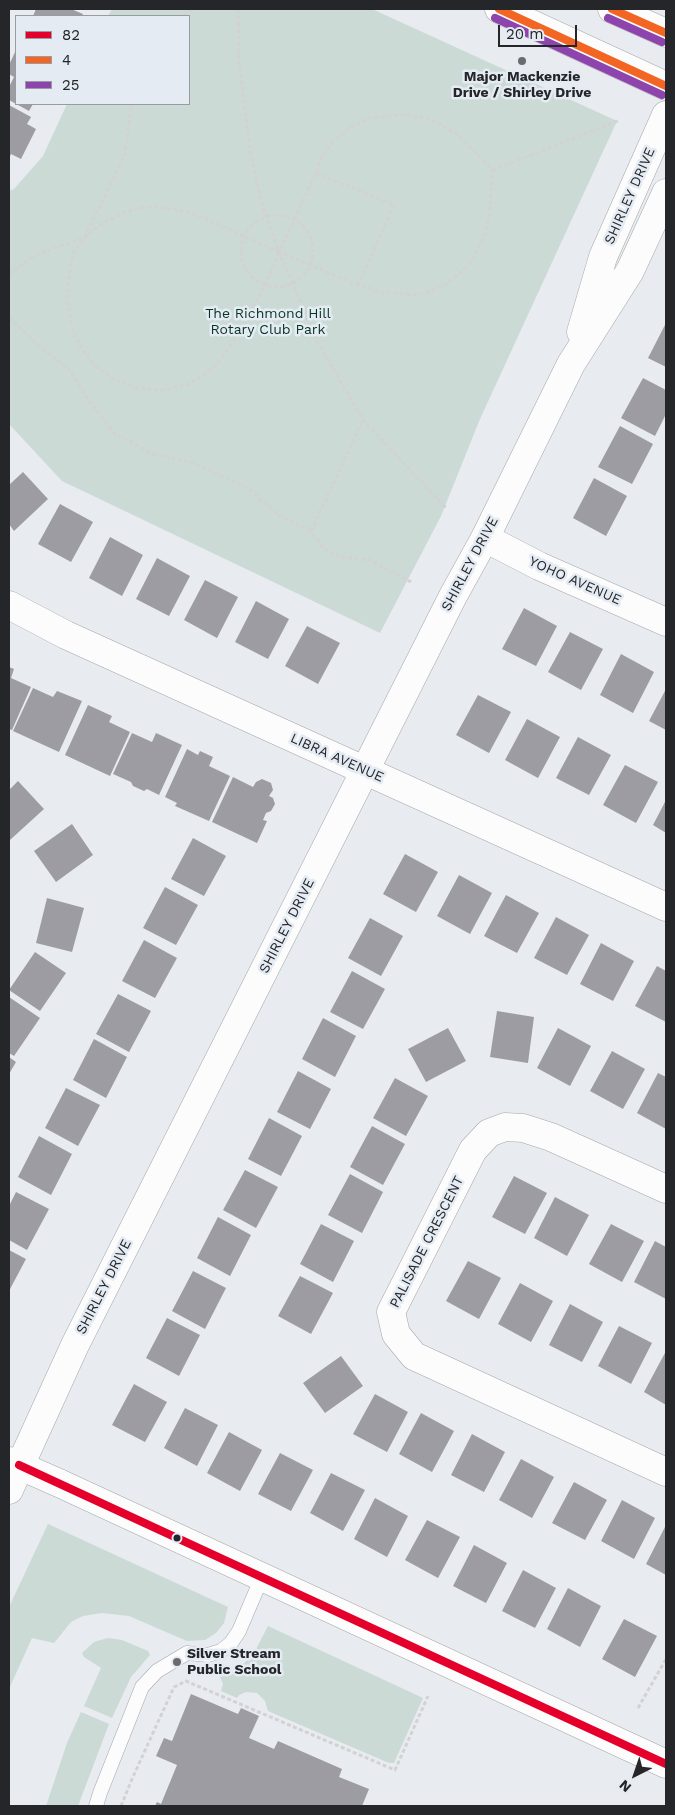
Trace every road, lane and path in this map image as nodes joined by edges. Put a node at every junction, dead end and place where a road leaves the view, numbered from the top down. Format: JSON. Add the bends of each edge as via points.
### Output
{"nodes":[{"id":1,"x":238,"y":9,"type":"edge"},
{"id":2,"x":499,"y":9,"type":"edge"},
{"id":3,"x":612,"y":9,"type":"edge"},
{"id":4,"x":666,"y":33,"type":"edge"},
{"id":5,"x":666,"y":86,"type":"edge"},
{"id":6,"x":132,"y":105,"type":"edge"},
{"id":7,"x":666,"y":115,"type":"edge"},
{"id":8,"x":620,"y":120,"type":"dead end"},
{"id":9,"x":494,"y":170,"type":"junction"},
{"id":10,"x":316,"y":173,"type":"junction"},
{"id":11,"x":666,"y":193,"type":"edge"},
{"id":12,"x":267,"y":216,"type":"junction"},
{"id":13,"x":294,"y":220,"type":"junction"},
{"id":14,"x":244,"y":237,"type":"junction"},
{"id":15,"x":84,"y":238,"type":"junction"},
{"id":16,"x":279,"y":252,"type":"junction"},
{"id":17,"x":310,"y":266,"type":"junction"},
{"id":18,"x":9,"y":274,"type":"edge"},
{"id":19,"x":265,"y":285,"type":"junction"},
{"id":20,"x":292,"y":285,"type":"junction"},
{"id":21,"x":358,"y":285,"type":"junction"},
{"id":22,"x":9,"y":318,"type":"edge"},
{"id":23,"x":571,"y":364,"type":"junction"},
{"id":24,"x":363,"y":420,"type":"junction"},
{"id":25,"x":447,"y":509,"type":"dead end"},
{"id":26,"x":311,"y":531,"type":"junction"},
{"id":27,"x":484,"y":538,"type":"junction"},
{"id":28,"x":411,"y":582,"type":"dead end"},
{"id":29,"x":9,"y":605,"type":"edge"},
{"id":30,"x":666,"y":622,"type":"edge"},
{"id":31,"x":366,"y":771,"type":"junction"},
{"id":32,"x":666,"y":907,"type":"edge"},
{"id":33,"x":666,"y":1190,"type":"edge"},
{"id":34,"x":14,"y":1463,"type":"edge"},
{"id":35,"x":666,"y":1472,"type":"edge"},
{"id":36,"x":9,"y":1490,"type":"edge"},
{"id":37,"x":262,"y":1577,"type":"junction"},
{"id":38,"x":666,"y":1659,"type":"edge"},
{"id":39,"x":428,"y":1696,"type":"dead end"},
{"id":40,"x":638,"y":1708,"type":"dead end"},
{"id":41,"x":666,"y":1764,"type":"edge"},
{"id":42,"x":96,"y":1806,"type":"edge"},
{"id":43,"x":121,"y":1806,"type":"edge"}],
"edges":[{"from":1,"to":12,"type":"path","via":[[239,62],[250,150]]},
{"from":2,"to":5,"type":"street"},
{"from":3,"to":4,"type":"street"},
{"from":6,"to":15,"type":"path","via":[[124,157]]},
{"from":7,"to":23,"type":"street","name":"SHIRLEY DRIVE","via":[[604,257]]},
{"from":8,"to":9,"type":"path"},
{"from":9,"to":10,"type":"path","via":[[457,134],[432,120],[406,114],[369,118],[349,128],[331,144]]},
{"from":9,"to":21,"type":"path","via":[[489,218],[483,239],[473,259],[458,275],[442,286],[416,295],[381,292]]},
{"from":10,"to":13,"type":"path"},
{"from":10,"to":21,"type":"path","via":[[394,205]]},
{"from":11,"to":23,"type":"street","name":"SHIRLEY DRIVE","via":[[630,271]]},
{"from":12,"to":13,"type":"path","via":[[280,215]]},
{"from":12,"to":14,"type":"path","via":[[256,221]]},
{"from":12,"to":16,"type":"path"},
{"from":13,"to":16,"type":"path"},
{"from":13,"to":17,"type":"path","via":[[309,234],[313,245]]},
{"from":14,"to":15,"type":"path","via":[[199,216],[158,207],[124,213]]},
{"from":14,"to":16,"type":"path"},
{"from":14,"to":19,"type":"path","via":[[243,265],[250,276]]},
{"from":15,"to":18,"type":"path","via":[[35,255]]},
{"from":15,"to":19,"type":"path","via":[[74,253],[70,268],[67,297],[71,325],[80,346],[94,365],[114,380],[138,388],[164,390],[188,384],[206,374],[223,357]]},
{"from":16,"to":17,"type":"path"},
{"from":16,"to":19,"type":"path"},
{"from":16,"to":20,"type":"path"},
{"from":17,"to":20,"type":"path"},
{"from":17,"to":21,"type":"path"},
{"from":19,"to":20,"type":"path","via":[[282,288]]},
{"from":20,"to":24,"type":"path","via":[[316,339]]},
{"from":22,"to":26,"type":"path","via":[[69,369],[114,434],[153,454],[194,463],[249,489],[281,517]]},
{"from":23,"to":27,"type":"street","name":"SHIRLEY DRIVE"},
{"from":24,"to":25,"type":"path"},
{"from":24,"to":26,"type":"path"},
{"from":26,"to":28,"type":"path","via":[[323,548],[340,556],[370,560]]},
{"from":27,"to":30,"type":"street","name":"YOHO AVENUE"},
{"from":27,"to":31,"type":"street","name":"SHIRLEY DRIVE"},
{"from":29,"to":31,"type":"street","name":"LIBRA AVENUE","via":[[66,635]]},
{"from":31,"to":32,"type":"street","name":"LIBRA AVENUE"},
{"from":31,"to":34,"type":"street","name":"SHIRLEY DRIVE"},
{"from":33,"to":35,"type":"street","name":"PALISADE CRESCENT","via":[[551,1137],[523,1128],[505,1127],[488,1133],[473,1150],[391,1312],[396,1334],[414,1356]]},
{"from":34,"to":36,"type":"street","name":"SHIRLEY DRIVE"},
{"from":34,"to":37,"type":"street"},
{"from":37,"to":41,"type":"street"},
{"from":37,"to":42,"type":"lane","via":[[231,1643],[208,1655],[187,1653],[157,1671],[142,1687]]},
{"from":38,"to":40,"type":"path"},
{"from":39,"to":43,"type":"path","via":[[395,1770],[186,1681],[174,1687]]}]}
